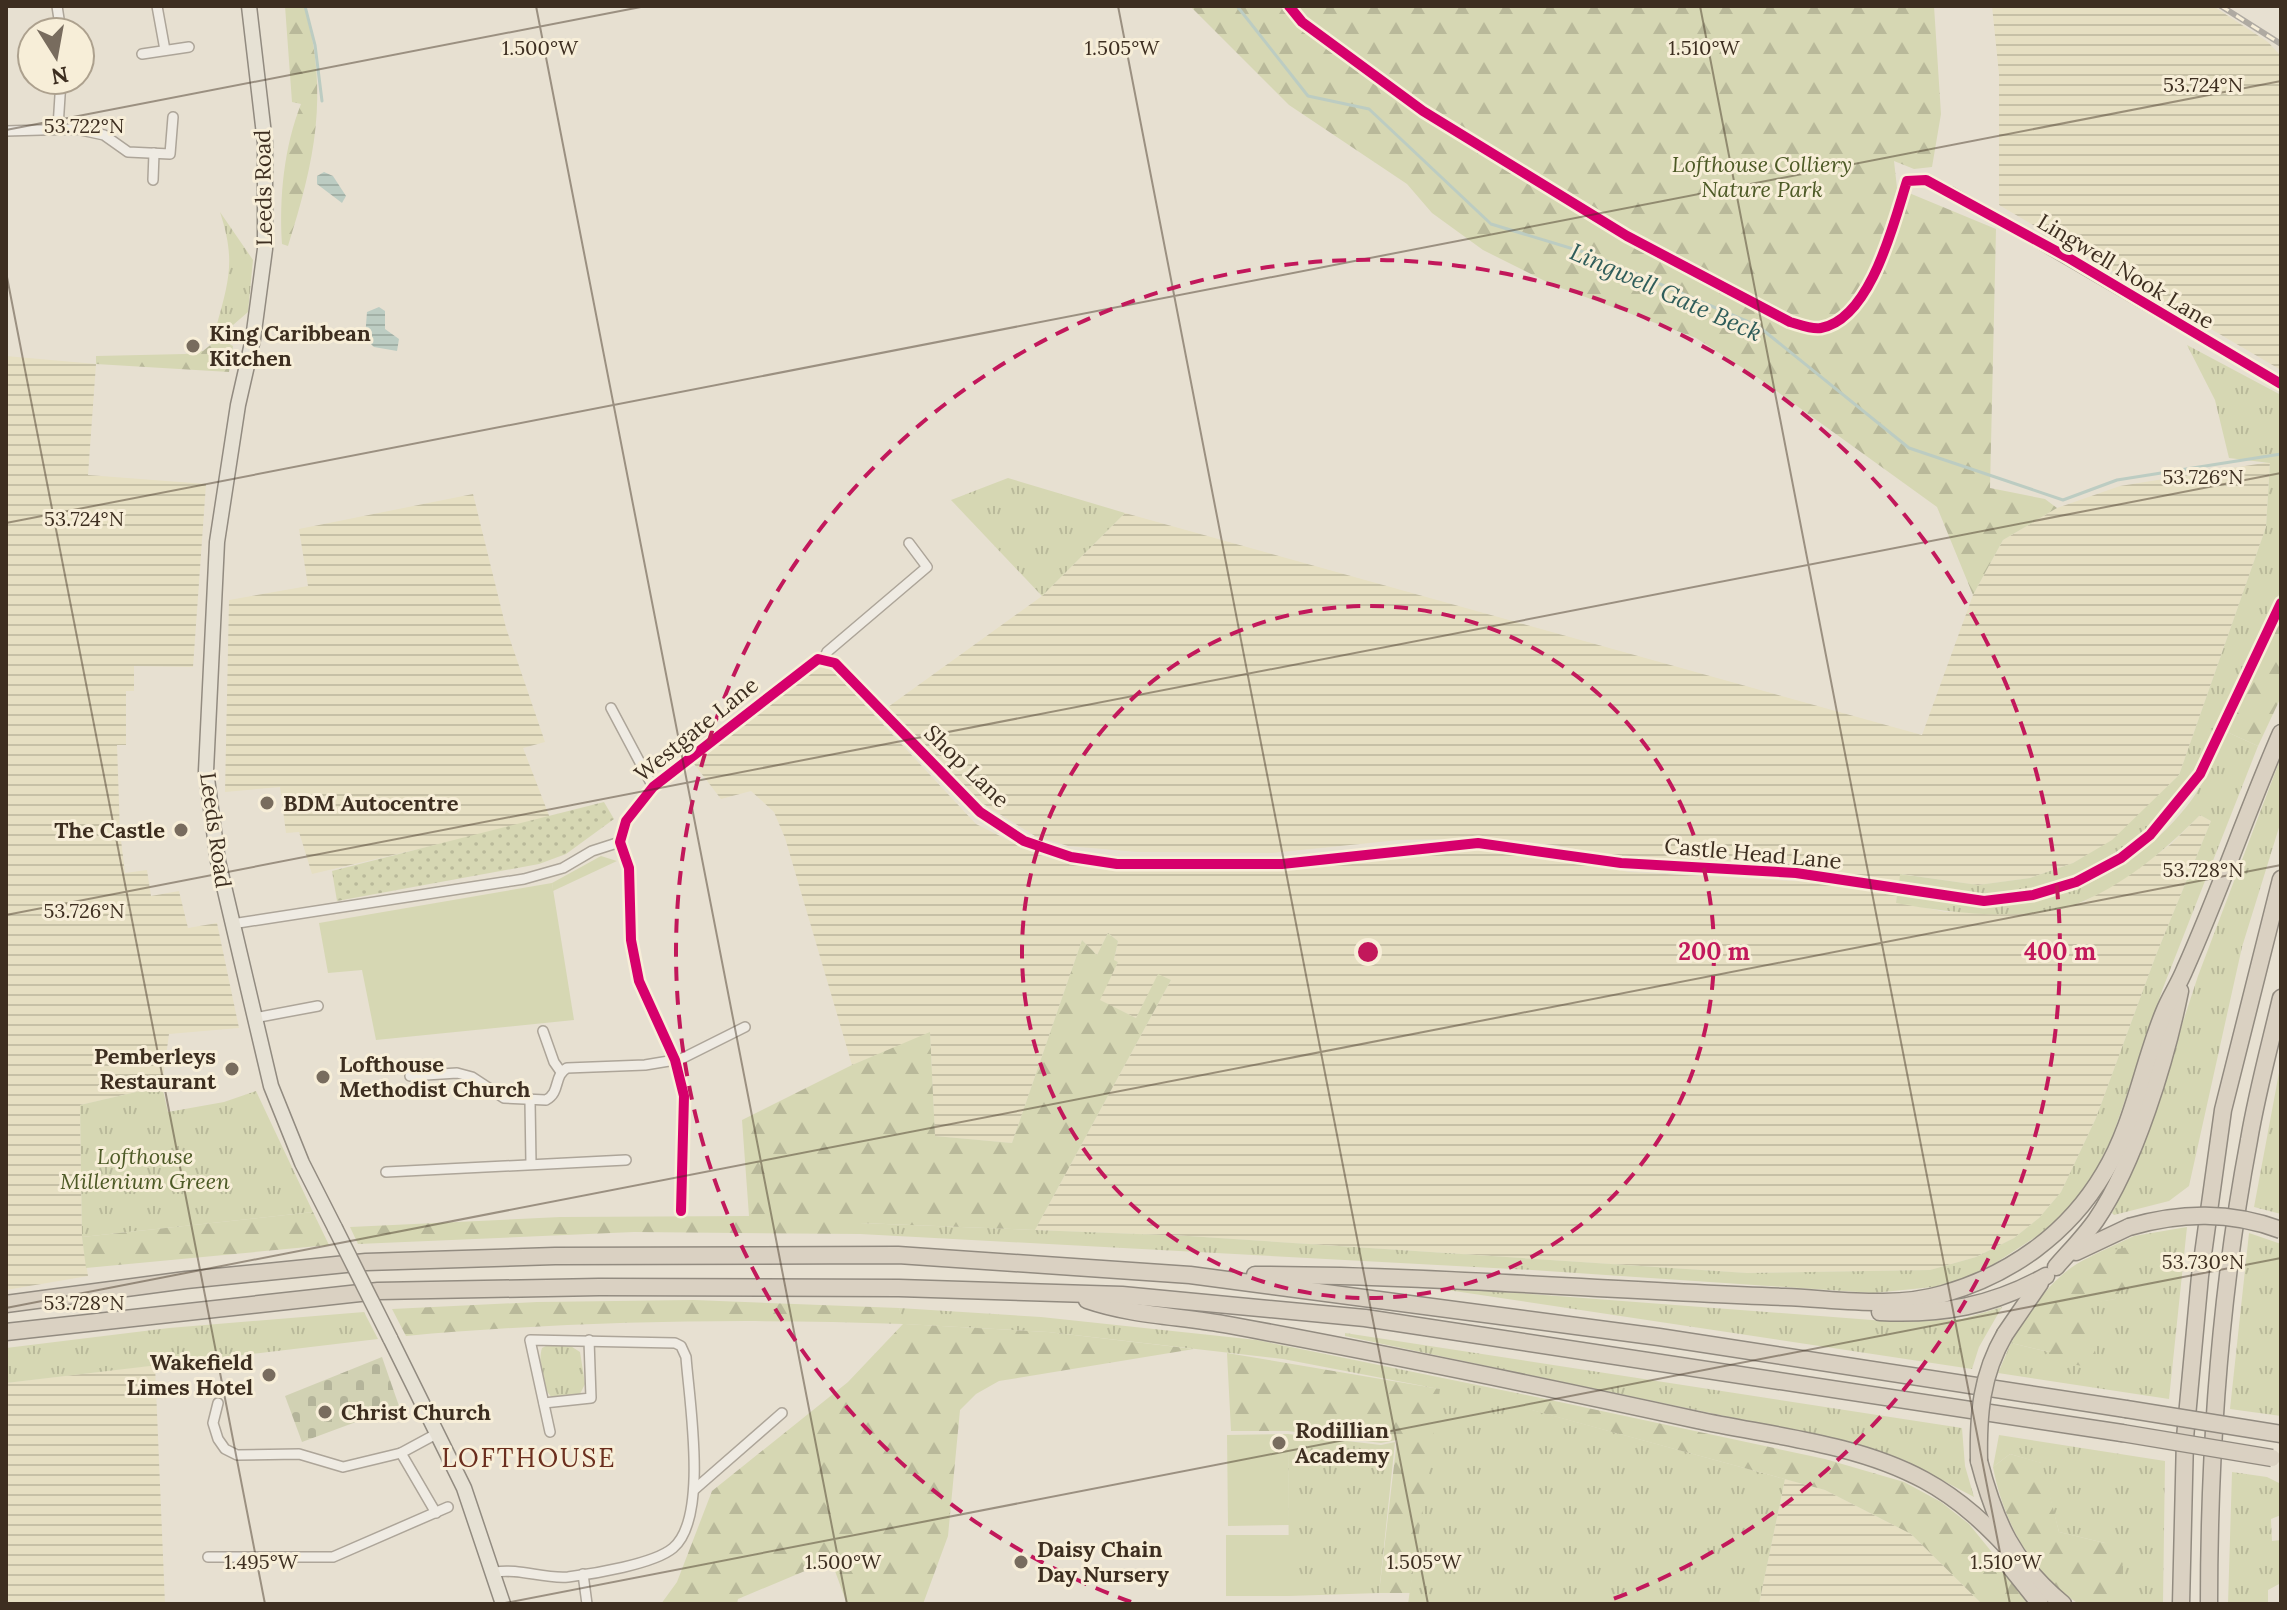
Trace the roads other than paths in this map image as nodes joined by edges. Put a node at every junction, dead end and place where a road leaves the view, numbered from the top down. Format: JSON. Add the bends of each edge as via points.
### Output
{"nodes":[{"id":1,"x":157,"y":6,"type":"edge"},
{"id":2,"x":249,"y":6,"type":"edge"},
{"id":3,"x":189,"y":47,"type":"dead end"},
{"id":4,"x":165,"y":50,"type":"junction"},
{"id":5,"x":142,"y":54,"type":"dead end"},
{"id":6,"x":60,"y":96,"type":"edge"},
{"id":7,"x":173,"y":117,"type":"dead end"},
{"id":8,"x":58,"y":127,"type":"junction"},
{"id":9,"x":6,"y":131,"type":"edge"},
{"id":10,"x":154,"y":153,"type":"junction"},
{"id":11,"x":153,"y":180,"type":"dead end"},
{"id":12,"x":1951,"y":192,"type":"dead end"},
{"id":13,"x":2281,"y":384,"type":"edge"},
{"id":14,"x":909,"y":543,"type":"dead end"},
{"id":15,"x":2281,"y":603,"type":"edge"},
{"id":16,"x":824,"y":659,"type":"junction"},
{"id":17,"x":611,"y":708,"type":"dead end"},
{"id":18,"x":2281,"y":733,"type":"edge"},
{"id":19,"x":653,"y":787,"type":"junction"},
{"id":20,"x":620,"y":842,"type":"junction"},
{"id":21,"x":1117,"y":864,"type":"joint"},
{"id":22,"x":2281,"y":879,"type":"edge"},
{"id":23,"x":232,"y":924,"type":"junction"},
{"id":24,"x":2185,"y":970,"type":"junction"},
{"id":25,"x":2281,"y":998,"type":"edge"},
{"id":26,"x":318,"y":1006,"type":"dead end"},
{"id":27,"x":254,"y":1018,"type":"junction"},
{"id":28,"x":745,"y":1027,"type":"dead end"},
{"id":29,"x":543,"y":1031,"type":"dead end"},
{"id":30,"x":675,"y":1060,"type":"junction"},
{"id":31,"x":561,"y":1072,"type":"junction"},
{"id":32,"x":410,"y":1076,"type":"dead end"},
{"id":33,"x":530,"y":1101,"type":"junction"},
{"id":34,"x":626,"y":1160,"type":"dead end"},
{"id":35,"x":531,"y":1164,"type":"junction"},
{"id":36,"x":386,"y":1172,"type":"dead end"},
{"id":37,"x":681,"y":1211,"type":"dead end"},
{"id":38,"x":2281,"y":1230,"type":"edge"},
{"id":39,"x":2051,"y":1271,"type":"junction"},
{"id":40,"x":1190,"y":1275,"type":"junction"},
{"id":41,"x":1074,"y":1296,"type":"junction"},
{"id":42,"x":1724,"y":1297,"type":"junction"},
{"id":43,"x":6,"y":1304,"type":"edge"},
{"id":44,"x":6,"y":1332,"type":"edge"},
{"id":45,"x":589,"y":1340,"type":"junction"},
{"id":46,"x":218,"y":1403,"type":"dead end"},
{"id":47,"x":544,"y":1403,"type":"junction"},
{"id":48,"x":782,"y":1413,"type":"dead end"},
{"id":49,"x":550,"y":1432,"type":"dead end"},
{"id":50,"x":438,"y":1433,"type":"junction"},
{"id":51,"x":2281,"y":1434,"type":"edge"},
{"id":52,"x":401,"y":1453,"type":"junction"},
{"id":53,"x":2276,"y":1459,"type":"edge"},
{"id":54,"x":695,"y":1489,"type":"junction"},
{"id":55,"x":1944,"y":1493,"type":"junction"},
{"id":56,"x":448,"y":1507,"type":"dead end"},
{"id":57,"x":436,"y":1513,"type":"junction"},
{"id":58,"x":223,"y":1546,"type":"dead end"},
{"id":59,"x":208,"y":1557,"type":"dead end"},
{"id":60,"x":2016,"y":1557,"type":"junction"},
{"id":61,"x":224,"y":1558,"type":"junction"},
{"id":62,"x":495,"y":1572,"type":"junction"},
{"id":63,"x":583,"y":1574,"type":"junction"},
{"id":64,"x":2055,"y":1603,"type":"edge"},
{"id":65,"x":503,"y":1604,"type":"edge"},
{"id":66,"x":587,"y":1604,"type":"edge"},
{"id":67,"x":2181,"y":1604,"type":"edge"},
{"id":68,"x":2209,"y":1604,"type":"edge"}],
"edges":[{"from":1,"to":4,"type":"street"},
{"from":2,"to":23,"type":"main road","name":"Leeds Road","via":[[265,143],[265,249],[217,542],[206,771]]},
{"from":3,"to":4,"type":"street"},
{"from":4,"to":5,"type":"street"},
{"from":6,"to":8,"type":"street"},
{"from":7,"to":10,"type":"street","via":[[170,154]]},
{"from":8,"to":9,"type":"street"},
{"from":8,"to":10,"type":"street","via":[[104,135],[128,152]]},
{"from":10,"to":11,"type":"street"},
{"from":12,"to":13,"type":"street","name":"Lingwell Nook Lane"},
{"from":14,"to":16,"type":"street","via":[[927,567]]},
{"from":15,"to":21,"type":"street","name":"Castle Head Lane","via":[[2200,774],[2177,805],[2121,858],[2076,882],[2033,895],[1984,901],[1938,897],[1796,873],[1621,863],[1478,843],[1282,864]]},
{"from":16,"to":19,"type":"street","name":"Westgate Lane","via":[[813,662]]},
{"from":16,"to":21,"type":"street","name":"Shop Lane","via":[[835,663],[980,812],[1024,841],[1071,857]]},
{"from":17,"to":19,"type":"street"},
{"from":18,"to":24,"type":"highway"},
{"from":19,"to":20,"type":"street","name":"Westgate Lane","via":[[626,821]]},
{"from":20,"to":23,"type":"street","via":[[524,879]]},
{"from":20,"to":30,"type":"street","via":[[629,868],[631,940],[639,981]]},
{"from":22,"to":67,"type":"highway","via":[[2223,1110],[2202,1261],[2185,1438]]},
{"from":23,"to":27,"type":"main road","name":"Leeds Road"},
{"from":24,"to":39,"type":"highway","via":[[2147,1107],[2117,1185],[2095,1222]]},
{"from":24,"to":42,"type":"highway","via":[[2164,1011],[2104,1174],[2069,1220],[2019,1261],[1940,1295],[1898,1302]]},
{"from":25,"to":68,"type":"highway","via":[[2249,1138],[2225,1304],[2211,1473]]},
{"from":26,"to":27,"type":"street"},
{"from":27,"to":50,"type":"main road","name":"Leeds Road","bridge":true,"via":[[271,1086],[302,1163]]},
{"from":28,"to":30,"type":"street"},
{"from":29,"to":31,"type":"street"},
{"from":30,"to":31,"type":"street"},
{"from":30,"to":37,"type":"street","via":[[684,1096]]},
{"from":31,"to":33,"type":"street","via":[[553,1096]]},
{"from":32,"to":33,"type":"street","via":[[457,1073],[504,1098]]},
{"from":33,"to":35,"type":"street"},
{"from":34,"to":35,"type":"street"},
{"from":35,"to":36,"type":"street"},
{"from":38,"to":39,"type":"highway","bridge":true,"via":[[2240,1218],[2166,1218],[2082,1247]]},
{"from":39,"to":42,"type":"highway","via":[[1995,1300],[1942,1312],[1835,1310]]},
{"from":39,"to":60,"type":"highway","bridge":true,"via":[[2005,1334],[1984,1382],[1978,1423],[1979,1461],[1991,1507]]},
{"from":40,"to":42,"type":"highway","via":[[1396,1275]]},
{"from":40,"to":43,"type":"highway","via":[[898,1255],[555,1256],[366,1262]]},
{"from":40,"to":51,"type":"highway","bridge":true,"via":[[1659,1337]]},
{"from":41,"to":44,"type":"highway","via":[[899,1288],[378,1291]]},
{"from":41,"to":53,"type":"highway","bridge":true,"via":[[1122,1295],[1365,1318]]},
{"from":41,"to":55,"type":"highway","via":[[1111,1308],[1436,1364],[1846,1451],[1922,1479]]},
{"from":45,"to":47,"type":"street","via":[[591,1398]]},
{"from":45,"to":47,"type":"street","via":[[530,1340]]},
{"from":45,"to":54,"type":"street","via":[[675,1343],[684,1349]]},
{"from":46,"to":52,"type":"street","via":[[213,1423],[218,1439],[237,1455],[299,1454],[343,1467]]},
{"from":47,"to":49,"type":"street"},
{"from":48,"to":54,"type":"street"},
{"from":50,"to":52,"type":"street"},
{"from":50,"to":62,"type":"main road","name":"Leeds Road"},
{"from":52,"to":57,"type":"street"},
{"from":54,"to":63,"type":"street","via":[[675,1547],[653,1558]]},
{"from":55,"to":60,"type":"highway","via":[[1979,1516]]},
{"from":55,"to":64,"type":"highway"},
{"from":56,"to":57,"type":"street"},
{"from":57,"to":61,"type":"street","via":[[333,1557]]},
{"from":58,"to":61,"type":"street"},
{"from":59,"to":61,"type":"street"},
{"from":60,"to":64,"type":"highway"},
{"from":62,"to":63,"type":"street"},
{"from":62,"to":65,"type":"main road","name":"Leeds Road"},
{"from":63,"to":66,"type":"street"}]}
